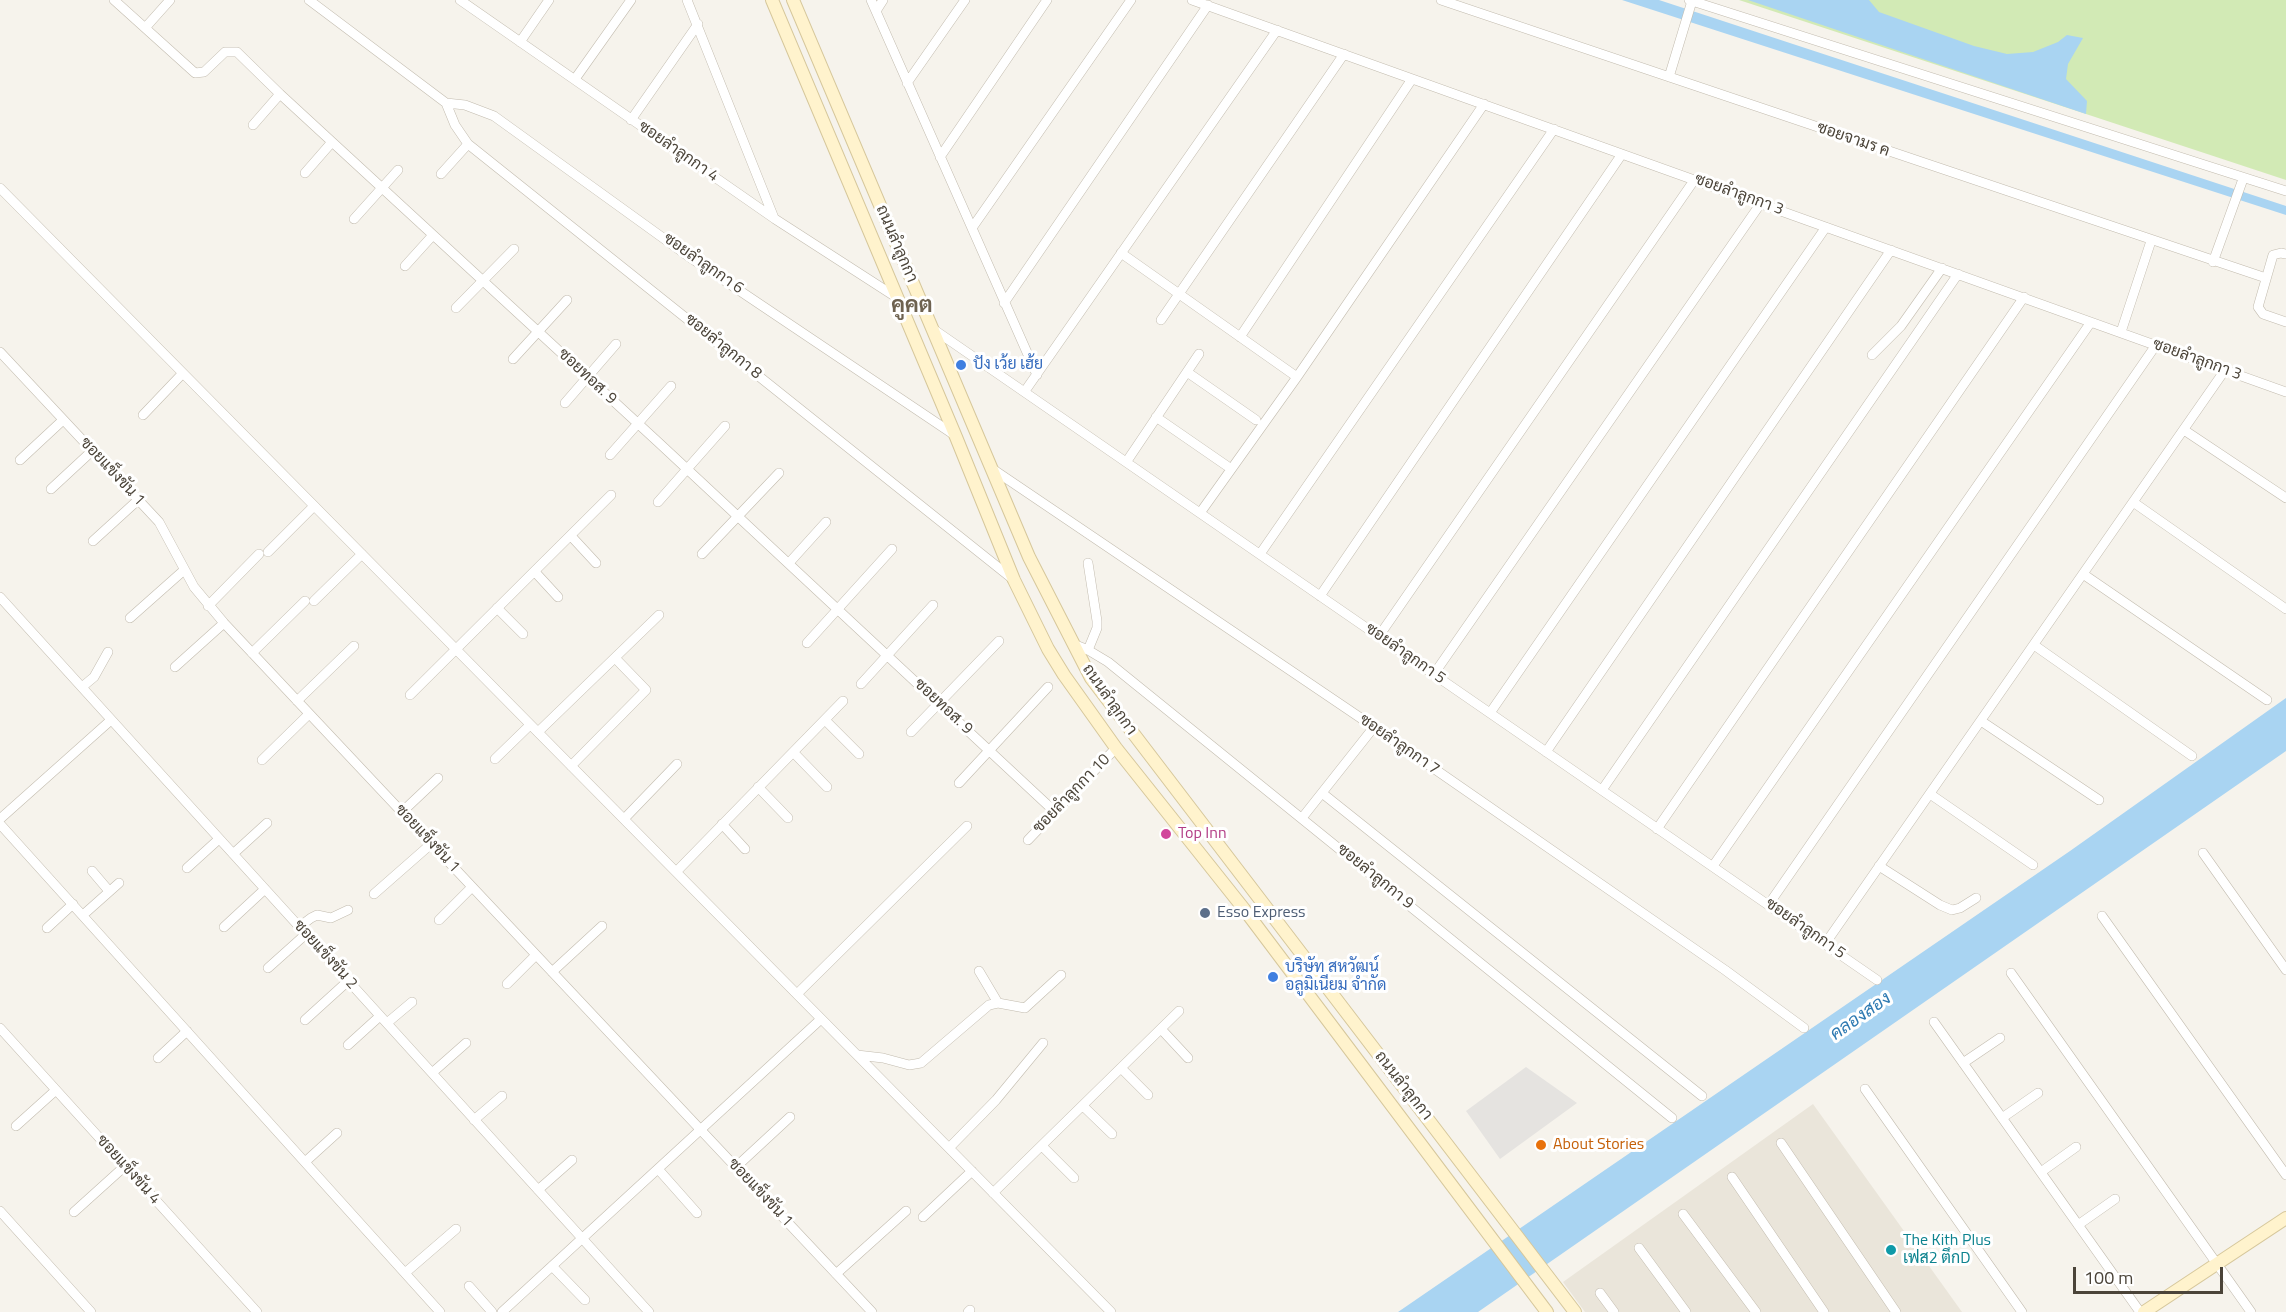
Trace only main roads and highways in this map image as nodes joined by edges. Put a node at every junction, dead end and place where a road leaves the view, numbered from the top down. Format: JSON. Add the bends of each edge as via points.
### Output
{"nodes":[{"id":1,"x":772,"y":0,"type":"edge"},
{"id":2,"x":793,"y":0,"type":"edge"},
{"id":3,"x":1183,"y":800,"type":"junction"},
{"id":4,"x":1168,"y":813,"type":"junction"},
{"id":5,"x":2286,"y":1218,"type":"edge"},
{"id":6,"x":1547,"y":1312,"type":"edge"},
{"id":7,"x":1575,"y":1312,"type":"edge"},
{"id":8,"x":2142,"y":1312,"type":"edge"}],
"edges":[{"from":1,"to":4,"type":"main road","name":"ถนนลำลูกกา","via":[[1014,580],[1064,675]]},
{"from":2,"to":3,"type":"main road","name":"ถนนลำลูกกา","via":[[1029,557],[1091,678]]},
{"from":3,"to":4,"type":"main road"},
{"from":3,"to":7,"type":"main road","name":"ถนนลำลูกกา"},
{"from":4,"to":6,"type":"main road","name":"ถนนลำลูกกา"},
{"from":5,"to":8,"type":"main road"}]}
